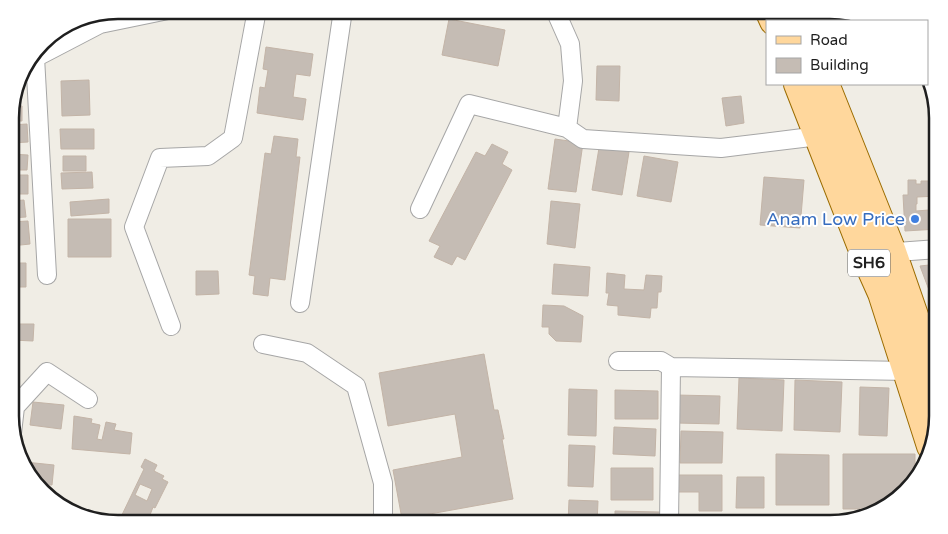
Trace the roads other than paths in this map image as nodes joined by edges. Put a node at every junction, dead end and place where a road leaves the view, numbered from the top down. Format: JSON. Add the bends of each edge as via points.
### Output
{"nodes":[{"id":1,"x":124,"y":19,"type":"edge"},
{"id":2,"x":254,"y":19,"type":"edge"},
{"id":3,"x":342,"y":19,"type":"edge"},
{"id":4,"x":559,"y":19,"type":"edge"},
{"id":5,"x":43,"y":54,"type":"edge"},
{"id":6,"x":33,"y":67,"type":"edge"},
{"id":7,"x":798,"y":85,"type":"edge"},
{"id":8,"x":825,"y":85,"type":"edge"},
{"id":9,"x":567,"y":128,"type":"junction"},
{"id":10,"x":819,"y":136,"type":"junction"},
{"id":11,"x":420,"y":209,"type":"dead end"},
{"id":12,"x":929,"y":250,"type":"edge"},
{"id":13,"x":892,"y":252,"type":"junction"},
{"id":14,"x":865,"y":254,"type":"junction"},
{"id":15,"x":47,"y":275,"type":"dead end"},
{"id":16,"x":300,"y":303,"type":"dead end"},
{"id":17,"x":171,"y":326,"type":"dead end"},
{"id":18,"x":263,"y":344,"type":"dead end"},
{"id":19,"x":929,"y":359,"type":"edge"},
{"id":20,"x":618,"y":361,"type":"dead end"},
{"id":21,"x":671,"y":367,"type":"junction"},
{"id":22,"x":908,"y":371,"type":"junction"},
{"id":23,"x":88,"y":399,"type":"dead end"},
{"id":24,"x":19,"y":403,"type":"edge"},
{"id":25,"x":927,"y":434,"type":"edge"},
{"id":26,"x":383,"y":515,"type":"edge"},
{"id":27,"x":670,"y":515,"type":"edge"}],
"edges":[{"from":1,"to":5,"type":"street","via":[[100,24]]},
{"from":2,"to":17,"type":"street","via":[[233,138],[208,156],[160,158],[134,226]]},
{"from":3,"to":16,"type":"street"},
{"from":4,"to":9,"type":"street","via":[[570,44],[573,81]]},
{"from":6,"to":15,"type":"street"},
{"from":7,"to":10,"type":"main road","number":"SH6"},
{"from":8,"to":13,"type":"main road"},
{"from":9,"to":10,"type":"street","via":[[584,139],[721,148]]},
{"from":9,"to":11,"type":"street","via":[[469,104]]},
{"from":10,"to":14,"type":"main road","number":"SH6"},
{"from":12,"to":13,"type":"street"},
{"from":13,"to":14,"type":"street"},
{"from":13,"to":19,"type":"main road"},
{"from":14,"to":22,"type":"main road","number":"SH6","via":[[882,293]]},
{"from":18,"to":26,"type":"street","via":[[307,353],[356,386],[383,483]]},
{"from":20,"to":21,"type":"street","via":[[661,361]]},
{"from":21,"to":22,"type":"street"},
{"from":21,"to":27,"type":"street"},
{"from":22,"to":25,"type":"main road","number":"SH6"},
{"from":23,"to":24,"type":"street","via":[[47,372]]}]}
